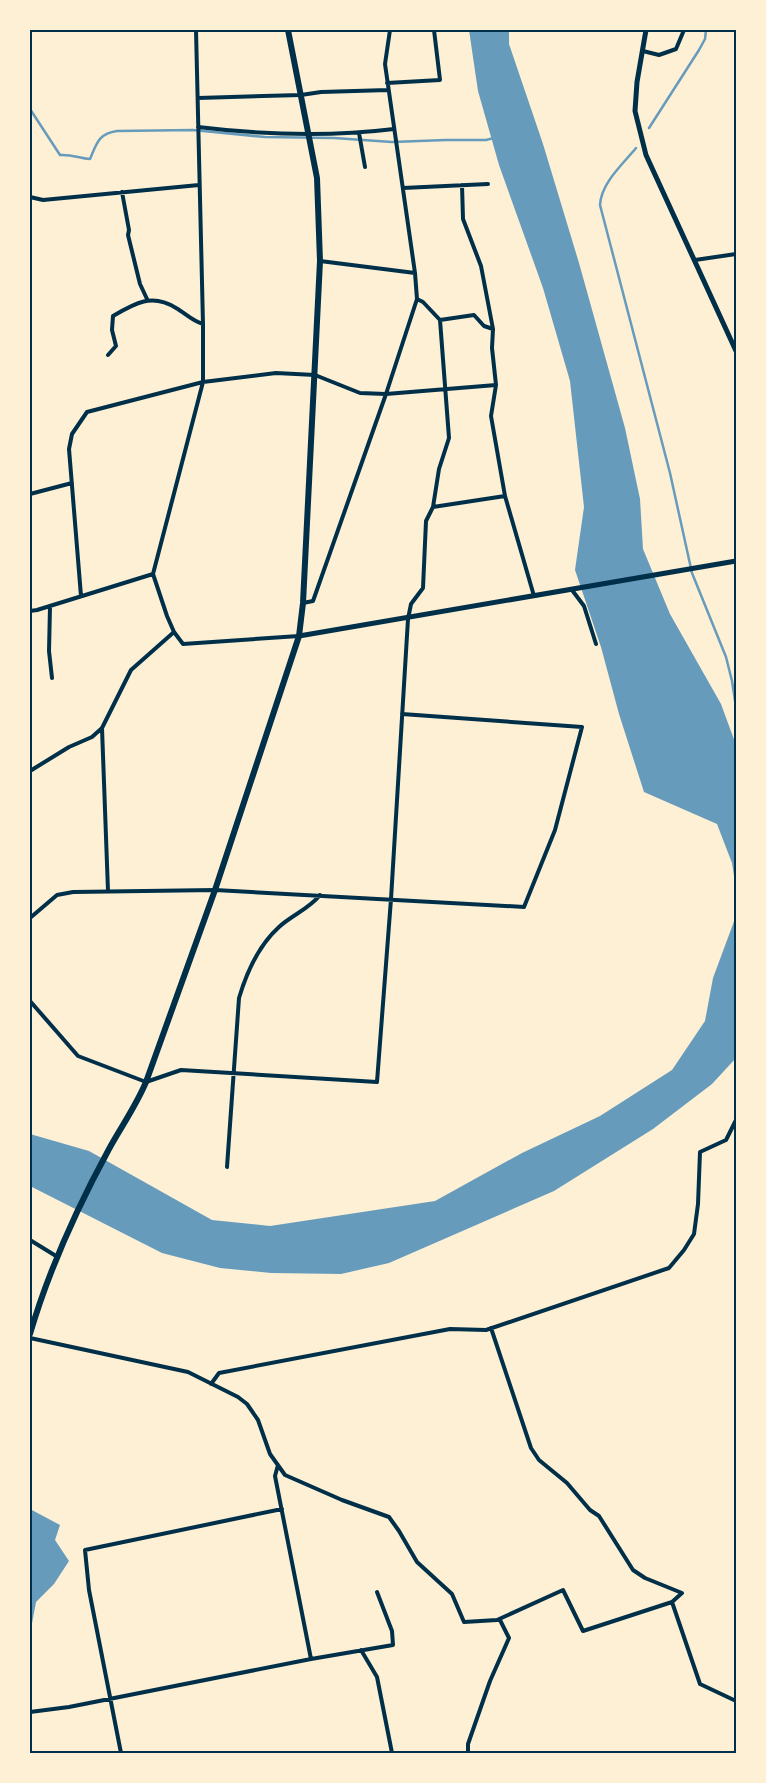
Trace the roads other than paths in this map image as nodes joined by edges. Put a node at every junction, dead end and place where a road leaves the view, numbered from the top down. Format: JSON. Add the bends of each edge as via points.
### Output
{"nodes":[{"id":1,"x":196,"y":30,"type":"edge"},
{"id":2,"x":288,"y":30,"type":"edge"},
{"id":3,"x":390,"y":30,"type":"edge"},
{"id":4,"x":434,"y":30,"type":"edge"},
{"id":5,"x":646,"y":30,"type":"edge"},
{"id":6,"x":684,"y":30,"type":"edge"},
{"id":7,"x":642,"y":51,"type":"junction"},
{"id":8,"x":387,"y":83,"type":"junction"},
{"id":9,"x":388,"y":90,"type":"junction"},
{"id":10,"x":301,"y":95,"type":"junction"},
{"id":11,"x":198,"y":98,"type":"junction"},
{"id":12,"x":198,"y":128,"type":"junction"},
{"id":13,"x":394,"y":129,"type":"junction"},
{"id":14,"x":359,"y":133,"type":"junction"},
{"id":15,"x":309,"y":134,"type":"junction"},
{"id":16,"x":365,"y":167,"type":"dead end"},
{"id":17,"x":488,"y":184,"type":"dead end"},
{"id":18,"x":199,"y":185,"type":"junction"},
{"id":19,"x":462,"y":185,"type":"junction"},
{"id":20,"x":403,"y":188,"type":"junction"},
{"id":21,"x":122,"y":192,"type":"junction"},
{"id":22,"x":30,"y":197,"type":"edge"},
{"id":23,"x":736,"y":254,"type":"edge"},
{"id":24,"x":694,"y":260,"type":"junction"},
{"id":25,"x":320,"y":261,"type":"junction"},
{"id":26,"x":415,"y":273,"type":"junction"},
{"id":27,"x":417,"y":299,"type":"junction"},
{"id":28,"x":147,"y":300,"type":"junction"},
{"id":29,"x":440,"y":320,"type":"junction"},
{"id":30,"x":203,"y":324,"type":"junction"},
{"id":31,"x":493,"y":329,"type":"junction"},
{"id":32,"x":736,"y":351,"type":"edge"},
{"id":33,"x":108,"y":354,"type":"dead end"},
{"id":34,"x":315,"y":375,"type":"junction"},
{"id":35,"x":202,"y":382,"type":"junction"},
{"id":36,"x":496,"y":386,"type":"junction"},
{"id":37,"x":446,"y":389,"type":"junction"},
{"id":38,"x":386,"y":394,"type":"junction"},
{"id":39,"x":72,"y":483,"type":"junction"},
{"id":40,"x":30,"y":494,"type":"edge"},
{"id":41,"x":505,"y":496,"type":"junction"},
{"id":42,"x":433,"y":507,"type":"junction"},
{"id":43,"x":736,"y":561,"type":"edge"},
{"id":44,"x":153,"y":574,"type":"junction"},
{"id":45,"x":572,"y":590,"type":"junction"},
{"id":46,"x":81,"y":596,"type":"junction"},
{"id":47,"x":534,"y":596,"type":"junction"},
{"id":48,"x":303,"y":603,"type":"junction"},
{"id":49,"x":50,"y":606,"type":"junction"},
{"id":50,"x":30,"y":611,"type":"edge"},
{"id":51,"x":408,"y":618,"type":"junction"},
{"id":52,"x":174,"y":632,"type":"junction"},
{"id":53,"x":299,"y":636,"type":"junction"},
{"id":54,"x":596,"y":644,"type":"dead end"},
{"id":55,"x":52,"y":678,"type":"dead end"},
{"id":56,"x":402,"y":714,"type":"junction"},
{"id":57,"x":102,"y":728,"type":"junction"},
{"id":58,"x":30,"y":771,"type":"edge"},
{"id":59,"x":215,"y":890,"type":"junction"},
{"id":60,"x":108,"y":891,"type":"junction"},
{"id":61,"x":320,"y":895,"type":"junction"},
{"id":62,"x":391,"y":899,"type":"junction"},
{"id":63,"x":30,"y":918,"type":"edge"},
{"id":64,"x":30,"y":1001,"type":"edge"},
{"id":65,"x":233,"y":1074,"type":"junction"},
{"id":66,"x":146,"y":1082,"type":"junction"},
{"id":67,"x":736,"y":1120,"type":"edge"},
{"id":68,"x":227,"y":1167,"type":"dead end"},
{"id":69,"x":30,"y":1240,"type":"edge"},
{"id":70,"x":56,"y":1256,"type":"junction"},
{"id":71,"x":33,"y":1314,"type":"edge"},
{"id":72,"x":492,"y":1328,"type":"junction"},
{"id":73,"x":30,"y":1334,"type":"edge"},
{"id":74,"x":30,"y":1338,"type":"edge"},
{"id":75,"x":211,"y":1384,"type":"junction"},
{"id":76,"x":278,"y":1465,"type":"junction"},
{"id":77,"x":282,"y":1509,"type":"junction"},
{"id":78,"x":378,"y":1592,"type":"dead end"},
{"id":79,"x":672,"y":1602,"type":"junction"},
{"id":80,"x":497,"y":1620,"type":"junction"},
{"id":81,"x":360,"y":1650,"type":"junction"},
{"id":82,"x":311,"y":1659,"type":"junction"},
{"id":83,"x":111,"y":1698,"type":"junction"},
{"id":84,"x":736,"y":1702,"type":"edge"},
{"id":85,"x":30,"y":1712,"type":"edge"},
{"id":86,"x":121,"y":1753,"type":"edge"},
{"id":87,"x":392,"y":1753,"type":"edge"},
{"id":88,"x":468,"y":1753,"type":"edge"}],
"edges":[{"from":1,"to":11,"type":"street"},
{"from":2,"to":10,"type":"main road"},
{"from":3,"to":8,"type":"street","via":[[385,64]]},
{"from":4,"to":8,"type":"street","via":[[440,80]]},
{"from":5,"to":7,"type":"street"},
{"from":6,"to":7,"type":"street","via":[[676,49],[659,55]]},
{"from":7,"to":24,"type":"street","via":[[635,111],[646,155]]},
{"from":8,"to":9,"type":"street"},
{"from":9,"to":10,"type":"street"},
{"from":9,"to":13,"type":"street"},
{"from":10,"to":11,"type":"street"},
{"from":10,"to":15,"type":"main road"},
{"from":11,"to":12,"type":"street"},
{"from":12,"to":15,"type":"street","via":[[261,134]]},
{"from":12,"to":18,"type":"street"},
{"from":13,"to":14,"type":"street"},
{"from":13,"to":20,"type":"street"},
{"from":14,"to":15,"type":"street"},
{"from":14,"to":16,"type":"street"},
{"from":15,"to":25,"type":"main road","via":[[317,178]]},
{"from":17,"to":19,"type":"street"},
{"from":18,"to":21,"type":"street"},
{"from":18,"to":30,"type":"street"},
{"from":19,"to":20,"type":"street"},
{"from":19,"to":31,"type":"street","via":[[463,219],[481,266]]},
{"from":20,"to":26,"type":"street"},
{"from":21,"to":22,"type":"street","via":[[43,200]]},
{"from":21,"to":28,"type":"street","via":[[128,235]]},
{"from":23,"to":24,"type":"street"},
{"from":24,"to":32,"type":"street"},
{"from":25,"to":26,"type":"street"},
{"from":25,"to":34,"type":"main road"},
{"from":26,"to":27,"type":"street"},
{"from":27,"to":29,"type":"street"},
{"from":27,"to":38,"type":"street"},
{"from":28,"to":30,"type":"street","via":[[174,306]]},
{"from":28,"to":33,"type":"street","via":[[113,316],[116,346]]},
{"from":29,"to":31,"type":"street","via":[[474,315],[484,326]]},
{"from":29,"to":37,"type":"street"},
{"from":30,"to":35,"type":"street"},
{"from":31,"to":36,"type":"street"},
{"from":34,"to":35,"type":"street","via":[[276,373]]},
{"from":34,"to":38,"type":"street","via":[[360,393]]},
{"from":34,"to":48,"type":"main road"},
{"from":35,"to":39,"type":"street","via":[[88,412],[72,434],[69,449]]},
{"from":35,"to":44,"type":"street"},
{"from":36,"to":37,"type":"street"},
{"from":36,"to":41,"type":"street","via":[[492,416]]},
{"from":37,"to":38,"type":"street"},
{"from":37,"to":42,"type":"street","via":[[449,438],[439,469]]},
{"from":38,"to":48,"type":"street","via":[[313,601]]},
{"from":39,"to":40,"type":"street"},
{"from":39,"to":46,"type":"street"},
{"from":41,"to":42,"type":"street"},
{"from":41,"to":47,"type":"street"},
{"from":42,"to":51,"type":"street","via":[[426,521],[423,588],[411,604]]},
{"from":43,"to":45,"type":"street"},
{"from":44,"to":46,"type":"street"},
{"from":44,"to":52,"type":"street"},
{"from":45,"to":47,"type":"street"},
{"from":45,"to":54,"type":"street","via":[[584,606]]},
{"from":46,"to":49,"type":"street"},
{"from":47,"to":51,"type":"street"},
{"from":48,"to":53,"type":"main road"},
{"from":49,"to":50,"type":"street"},
{"from":49,"to":55,"type":"street"},
{"from":51,"to":53,"type":"street"},
{"from":51,"to":56,"type":"street"},
{"from":52,"to":53,"type":"street","via":[[183,644]]},
{"from":52,"to":57,"type":"street","via":[[132,670]]},
{"from":53,"to":59,"type":"main road"},
{"from":56,"to":62,"type":"street"},
{"from":56,"to":62,"type":"street","via":[[582,727],[555,830],[524,907]]},
{"from":57,"to":58,"type":"street","via":[[92,738],[69,747]]},
{"from":57,"to":60,"type":"street"},
{"from":59,"to":60,"type":"street"},
{"from":59,"to":61,"type":"street"},
{"from":59,"to":66,"type":"main road"},
{"from":60,"to":63,"type":"street","via":[[57,894]]},
{"from":61,"to":62,"type":"street"},
{"from":61,"to":65,"type":"street","via":[[279,927],[259,949],[239,998]]},
{"from":62,"to":65,"type":"street","via":[[377,1082]]},
{"from":64,"to":66,"type":"street","via":[[78,1056]]},
{"from":65,"to":66,"type":"street","via":[[181,1070]]},
{"from":65,"to":68,"type":"street"},
{"from":66,"to":70,"type":"main road"},
{"from":67,"to":72,"type":"street","via":[[726,1140],[700,1152],[694,1234],[669,1268]]},
{"from":69,"to":70,"type":"street"},
{"from":70,"to":71,"type":"main road"},
{"from":71,"to":73,"type":"main road"},
{"from":72,"to":75,"type":"street","via":[[450,1329],[219,1372]]},
{"from":72,"to":79,"type":"street","via":[[531,1448],[539,1460],[599,1516],[633,1570],[682,1593]]},
{"from":74,"to":75,"type":"street","via":[[188,1372]]},
{"from":75,"to":76,"type":"street","via":[[247,1404],[258,1420],[270,1454]]},
{"from":76,"to":77,"type":"street","via":[[275,1476]]},
{"from":76,"to":80,"type":"street","via":[[285,1475],[389,1517],[417,1562],[452,1594],[464,1622]]},
{"from":77,"to":82,"type":"street"},
{"from":77,"to":83,"type":"street","via":[[85,1550],[88,1590]]},
{"from":78,"to":81,"type":"street","via":[[392,1631],[393,1645]]},
{"from":79,"to":80,"type":"street","via":[[583,1632],[563,1590]]},
{"from":79,"to":84,"type":"street","via":[[700,1684]]},
{"from":80,"to":88,"type":"street","via":[[500,1620],[508,1638],[468,1744]]},
{"from":81,"to":82,"type":"street"},
{"from":81,"to":87,"type":"street","via":[[377,1677]]},
{"from":82,"to":83,"type":"street"},
{"from":83,"to":85,"type":"street"},
{"from":83,"to":86,"type":"street"}]}
